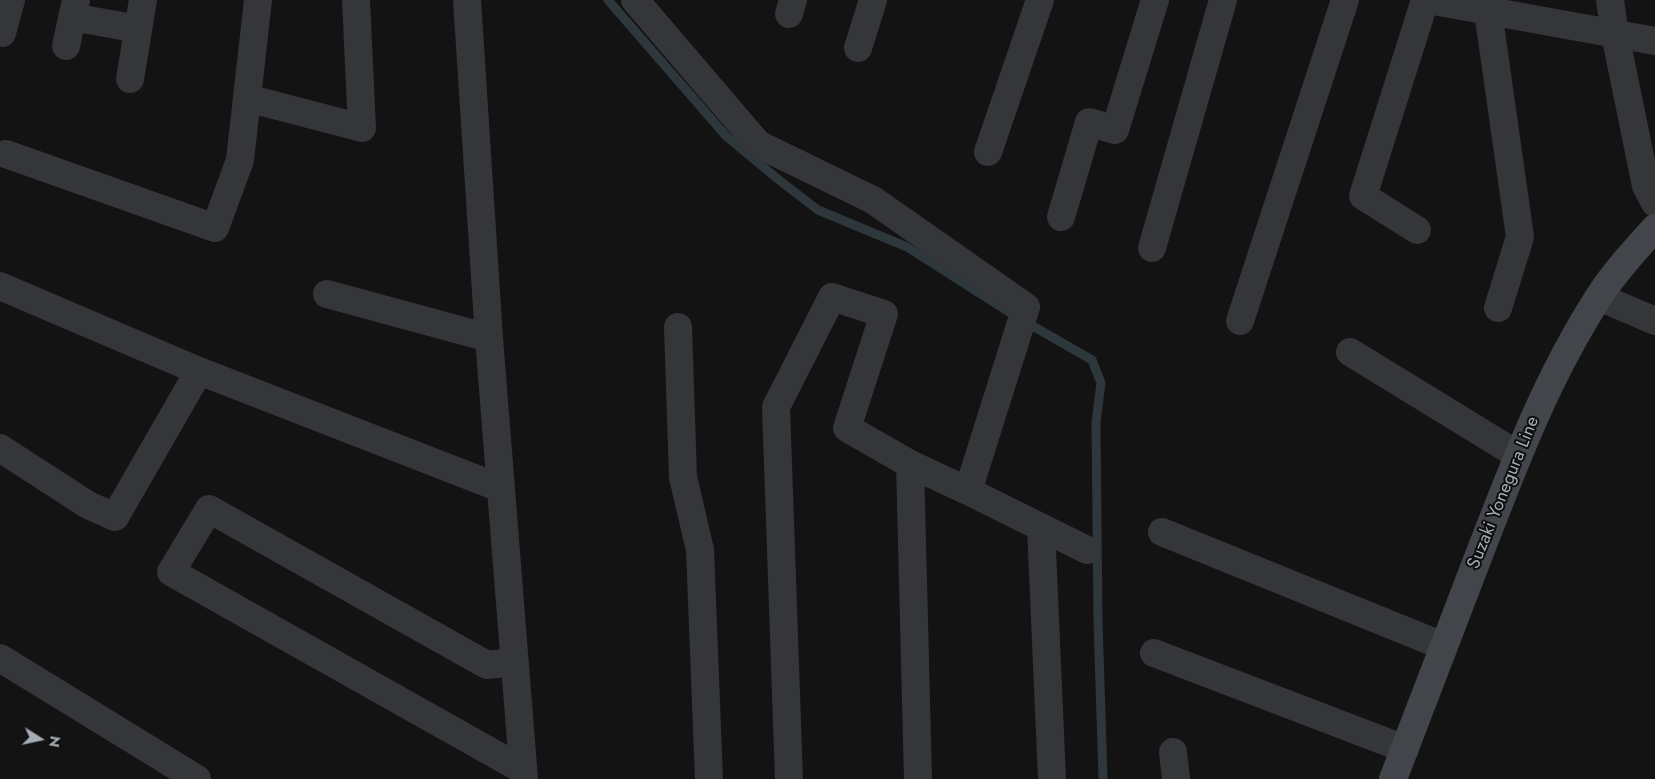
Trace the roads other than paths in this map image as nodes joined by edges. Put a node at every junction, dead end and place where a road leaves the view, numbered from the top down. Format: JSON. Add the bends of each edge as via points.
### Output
{"nodes":[{"id":1,"x":11,"y":0,"type":"edge"},
{"id":2,"x":143,"y":0,"type":"edge"},
{"id":3,"x":258,"y":0,"type":"edge"},
{"id":4,"x":356,"y":0,"type":"edge"},
{"id":5,"x":467,"y":0,"type":"edge"},
{"id":6,"x":635,"y":0,"type":"edge"},
{"id":7,"x":873,"y":0,"type":"edge"},
{"id":8,"x":1040,"y":0,"type":"edge"},
{"id":9,"x":1155,"y":0,"type":"edge"},
{"id":10,"x":1223,"y":0,"type":"edge"},
{"id":11,"x":1345,"y":0,"type":"edge"},
{"id":12,"x":1426,"y":0,"type":"edge"},
{"id":13,"x":1610,"y":0,"type":"edge"},
{"id":14,"x":74,"y":9,"type":"edge"},
{"id":15,"x":1488,"y":11,"type":"junction"},
{"id":16,"x":138,"y":29,"type":"junction"},
{"id":17,"x":2,"y":33,"type":"dead end"},
{"id":18,"x":1615,"y":34,"type":"junction"},
{"id":19,"x":1655,"y":41,"type":"edge"},
{"id":20,"x":66,"y":46,"type":"dead end"},
{"id":21,"x":858,"y":48,"type":"dead end"},
{"id":22,"x":130,"y":79,"type":"dead end"},
{"id":23,"x":247,"y":98,"type":"junction"},
{"id":24,"x":988,"y":152,"type":"dead end"},
{"id":25,"x":6,"y":154,"type":"dead end"},
{"id":26,"x":1655,"y":204,"type":"edge"},
{"id":27,"x":1060,"y":217,"type":"dead end"},
{"id":28,"x":1655,"y":228,"type":"edge"},
{"id":29,"x":1417,"y":230,"type":"dead end"},
{"id":30,"x":1152,"y":248,"type":"dead end"},
{"id":31,"x":0,"y":286,"type":"edge"},
{"id":32,"x":327,"y":294,"type":"dead end"},
{"id":33,"x":1599,"y":297,"type":"junction"},
{"id":34,"x":1498,"y":308,"type":"dead end"},
{"id":35,"x":1240,"y":321,"type":"dead end"},
{"id":36,"x":1655,"y":321,"type":"edge"},
{"id":37,"x":678,"y":327,"type":"dead end"},
{"id":38,"x":489,"y":338,"type":"junction"},
{"id":39,"x":1350,"y":352,"type":"dead end"},
{"id":40,"x":199,"y":371,"type":"junction"},
{"id":41,"x":0,"y":448,"type":"edge"},
{"id":42,"x":1518,"y":455,"type":"junction"},
{"id":43,"x":910,"y":464,"type":"junction"},
{"id":44,"x":500,"y":488,"type":"junction"},
{"id":45,"x":968,"y":491,"type":"junction"},
{"id":46,"x":1041,"y":527,"type":"junction"},
{"id":47,"x":1162,"y":532,"type":"dead end"},
{"id":48,"x":1088,"y":550,"type":"dead end"},
{"id":49,"x":1443,"y":646,"type":"junction"},
{"id":50,"x":1154,"y":653,"type":"dead end"},
{"id":51,"x":0,"y":658,"type":"edge"},
{"id":52,"x":514,"y":662,"type":"junction"},
{"id":53,"x":1404,"y":749,"type":"junction"},
{"id":54,"x":1173,"y":752,"type":"dead end"},
{"id":55,"x":523,"y":774,"type":"edge"},
{"id":56,"x":197,"y":779,"type":"edge"},
{"id":57,"x":709,"y":779,"type":"edge"},
{"id":58,"x":789,"y":779,"type":"edge"},
{"id":59,"x":918,"y":779,"type":"edge"},
{"id":60,"x":1052,"y":779,"type":"edge"},
{"id":61,"x":1176,"y":779,"type":"edge"},
{"id":62,"x":1394,"y":779,"type":"edge"}],
"edges":[{"from":1,"to":17,"type":"street"},
{"from":2,"to":16,"type":"street"},
{"from":3,"to":23,"type":"street"},
{"from":4,"to":23,"type":"street","via":[[362,128]]},
{"from":5,"to":38,"type":"street"},
{"from":6,"to":45,"type":"street","via":[[758,144],[873,200],[1026,307]]},
{"from":7,"to":21,"type":"street"},
{"from":8,"to":24,"type":"street"},
{"from":9,"to":27,"type":"street","via":[[1115,130],[1089,122]]},
{"from":10,"to":30,"type":"street"},
{"from":11,"to":35,"type":"street"},
{"from":12,"to":15,"type":"street"},
{"from":12,"to":29,"type":"street","via":[[1363,196]]},
{"from":13,"to":18,"type":"street"},
{"from":14,"to":16,"type":"street"},
{"from":14,"to":20,"type":"street"},
{"from":15,"to":18,"type":"street"},
{"from":15,"to":34,"type":"street","via":[[1520,237]]},
{"from":16,"to":22,"type":"street"},
{"from":18,"to":19,"type":"street"},
{"from":18,"to":26,"type":"street","via":[[1646,186]]},
{"from":23,"to":25,"type":"street","via":[[240,160],[215,228]]},
{"from":28,"to":33,"type":"main road","name":"Suzaki Yonegura Line","via":[[1629,256]]},
{"from":31,"to":40,"type":"street"},
{"from":32,"to":38,"type":"street"},
{"from":33,"to":36,"type":"street"},
{"from":33,"to":42,"type":"main road","name":"Suzaki Yonegura Line","via":[[1560,364]]},
{"from":37,"to":57,"type":"street","via":[[683,477],[700,550]]},
{"from":38,"to":44,"type":"street"},
{"from":39,"to":42,"type":"street"},
{"from":40,"to":41,"type":"street","via":[[115,517],[88,505]]},
{"from":40,"to":44,"type":"street"},
{"from":42,"to":49,"type":"main road","name":"Suzaki Yonegura Line"},
{"from":43,"to":45,"type":"street"},
{"from":43,"to":58,"type":"street","via":[[847,428],[884,314],[832,296],[776,407]]},
{"from":43,"to":59,"type":"street"},
{"from":44,"to":52,"type":"street"},
{"from":45,"to":46,"type":"street"},
{"from":46,"to":48,"type":"street"},
{"from":46,"to":60,"type":"street"},
{"from":47,"to":49,"type":"street"},
{"from":49,"to":53,"type":"main road","name":"Suzaki Yonegura Line"},
{"from":50,"to":53,"type":"street"},
{"from":51,"to":56,"type":"street"},
{"from":52,"to":55,"type":"street"},
{"from":52,"to":55,"type":"street","via":[[486,665],[209,509],[172,572]]},
{"from":53,"to":62,"type":"main road","name":"Suzaki Yonegura Line"},
{"from":54,"to":61,"type":"street"}]}
